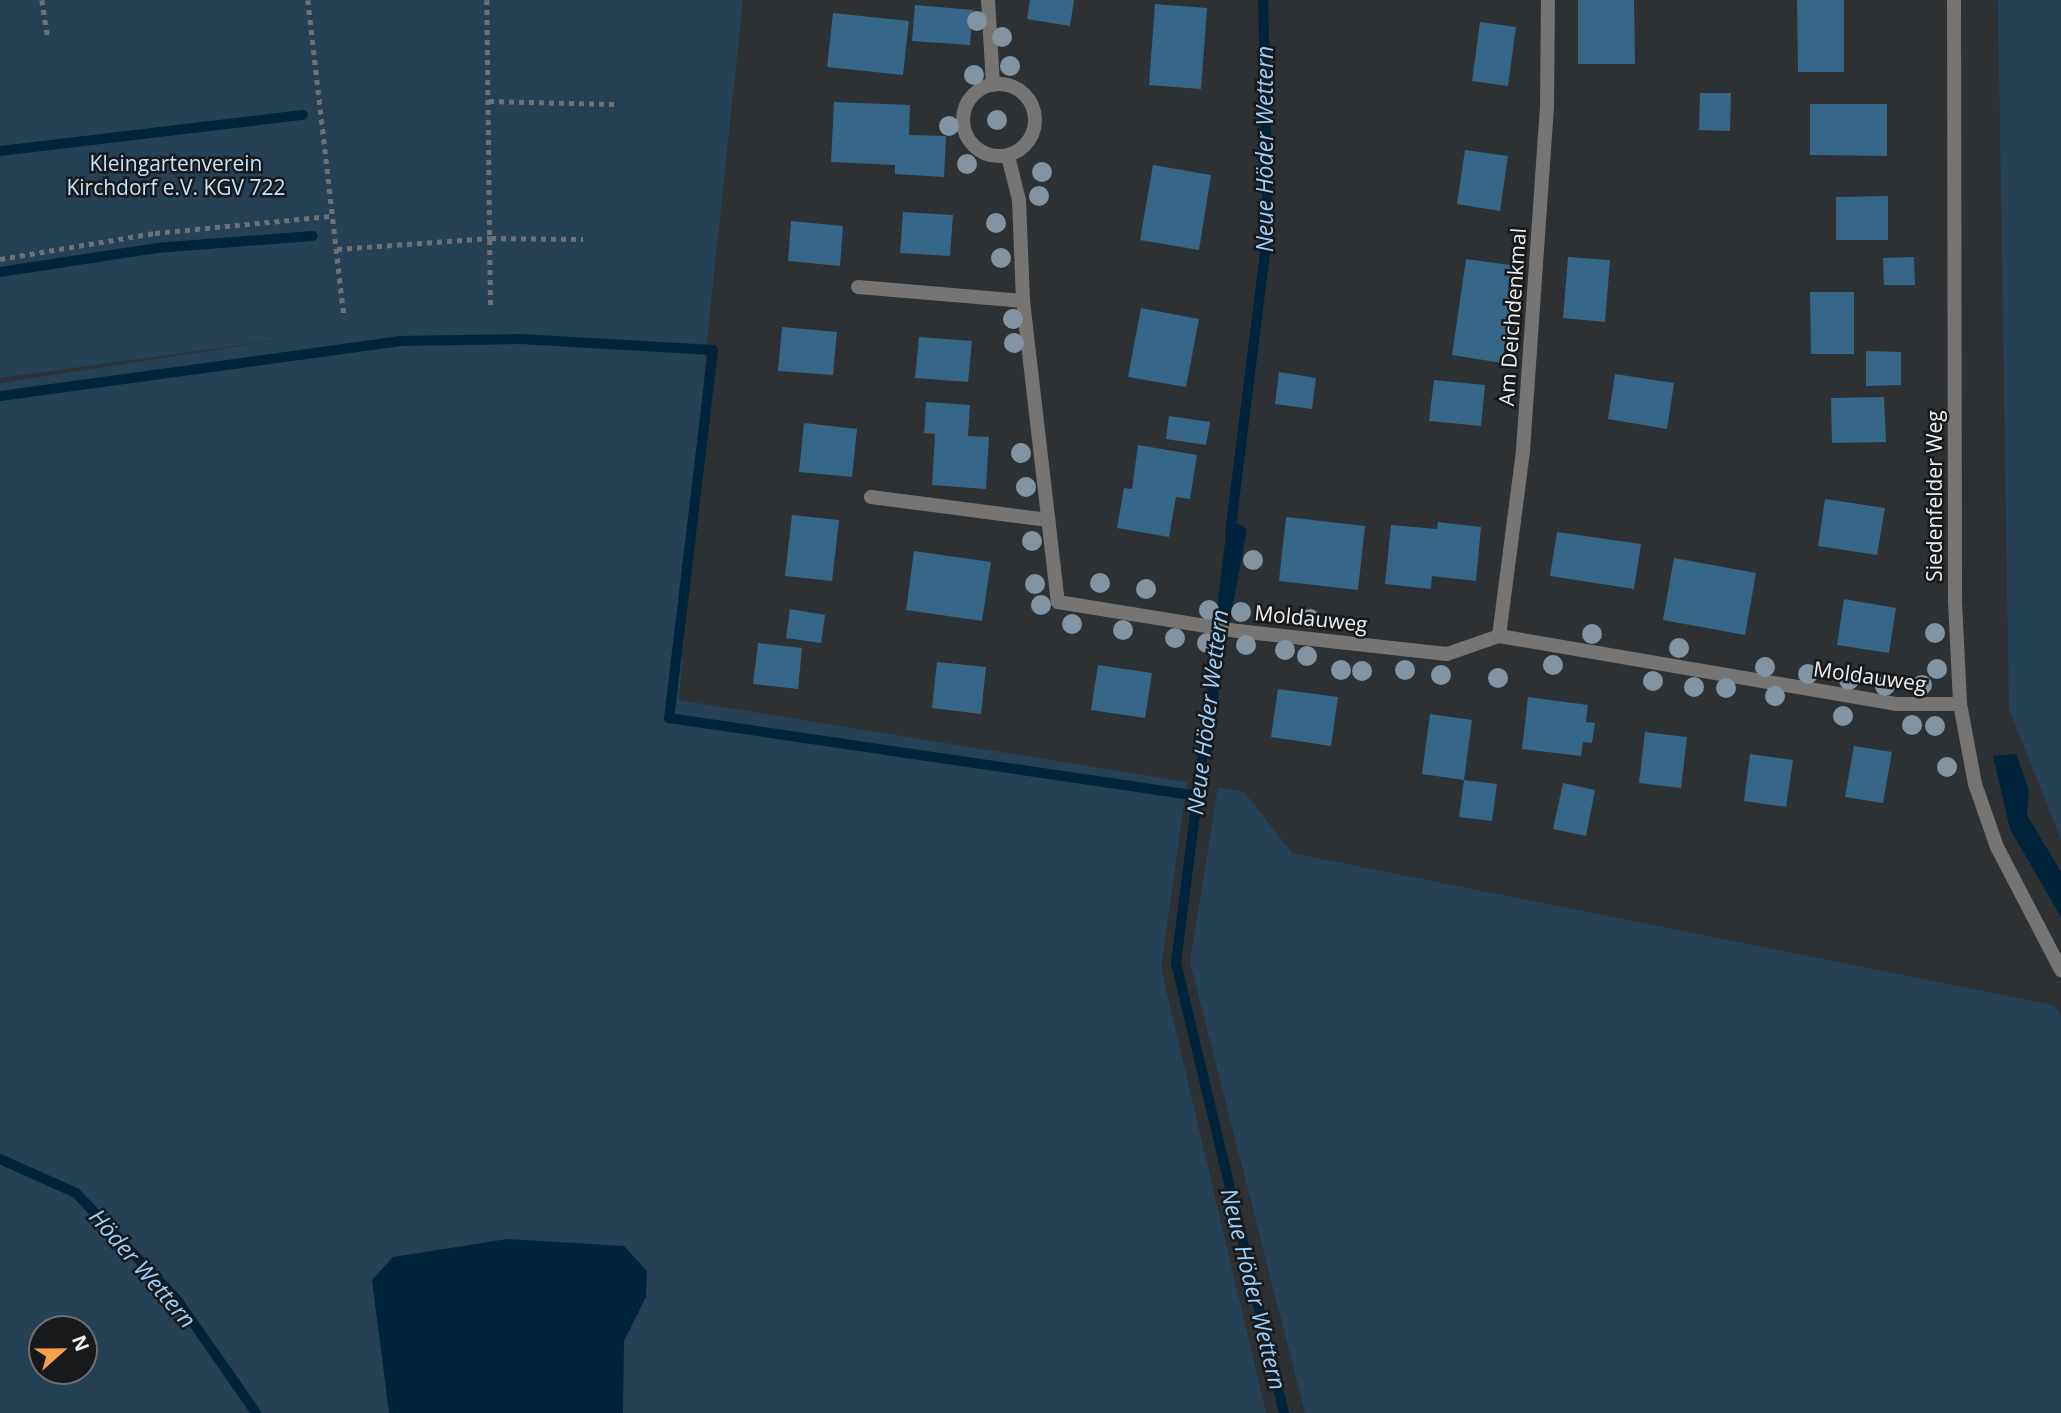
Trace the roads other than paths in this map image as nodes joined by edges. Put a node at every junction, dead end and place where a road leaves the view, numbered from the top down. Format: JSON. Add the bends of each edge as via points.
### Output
{"nodes":[{"id":1,"x":988,"y":0,"type":"edge"},
{"id":2,"x":1548,"y":0,"type":"edge"},
{"id":3,"x":1954,"y":0,"type":"edge"},
{"id":4,"x":993,"y":85,"type":"junction"},
{"id":5,"x":1008,"y":156,"type":"junction"},
{"id":6,"x":858,"y":287,"type":"dead end"},
{"id":7,"x":1023,"y":301,"type":"junction"},
{"id":8,"x":871,"y":498,"type":"dead end"},
{"id":9,"x":1048,"y":520,"type":"junction"},
{"id":10,"x":1499,"y":636,"type":"junction"},
{"id":11,"x":1960,"y":704,"type":"junction"},
{"id":12,"x":2061,"y":970,"type":"edge"}],
"edges":[{"from":1,"to":4,"type":"street"},
{"from":2,"to":10,"type":"street","name":"Am Deichdenkmal","via":[[1547,108],[1523,450]]},
{"from":3,"to":11,"type":"street","name":"Siedenfelder Weg","via":[[1955,600]]},
{"from":4,"to":5,"type":"street","via":[[1017,89],[1034,111],[1030,139]]},
{"from":4,"to":5,"type":"street","via":[[968,102],[964,130],[981,152]]},
{"from":5,"to":7,"type":"street","name":"Moldauweg","via":[[1019,200]]},
{"from":6,"to":7,"type":"street"},
{"from":7,"to":9,"type":"street","name":"Moldauweg"},
{"from":8,"to":9,"type":"street"},
{"from":9,"to":10,"type":"street","name":"Moldauweg","via":[[1058,602],[1238,631],[1447,654]]},
{"from":10,"to":11,"type":"street","name":"Moldauweg","via":[[1896,704]]},
{"from":11,"to":12,"type":"street","name":"Siedenfelder Weg","via":[[1967,750],[1997,847]]}]}
